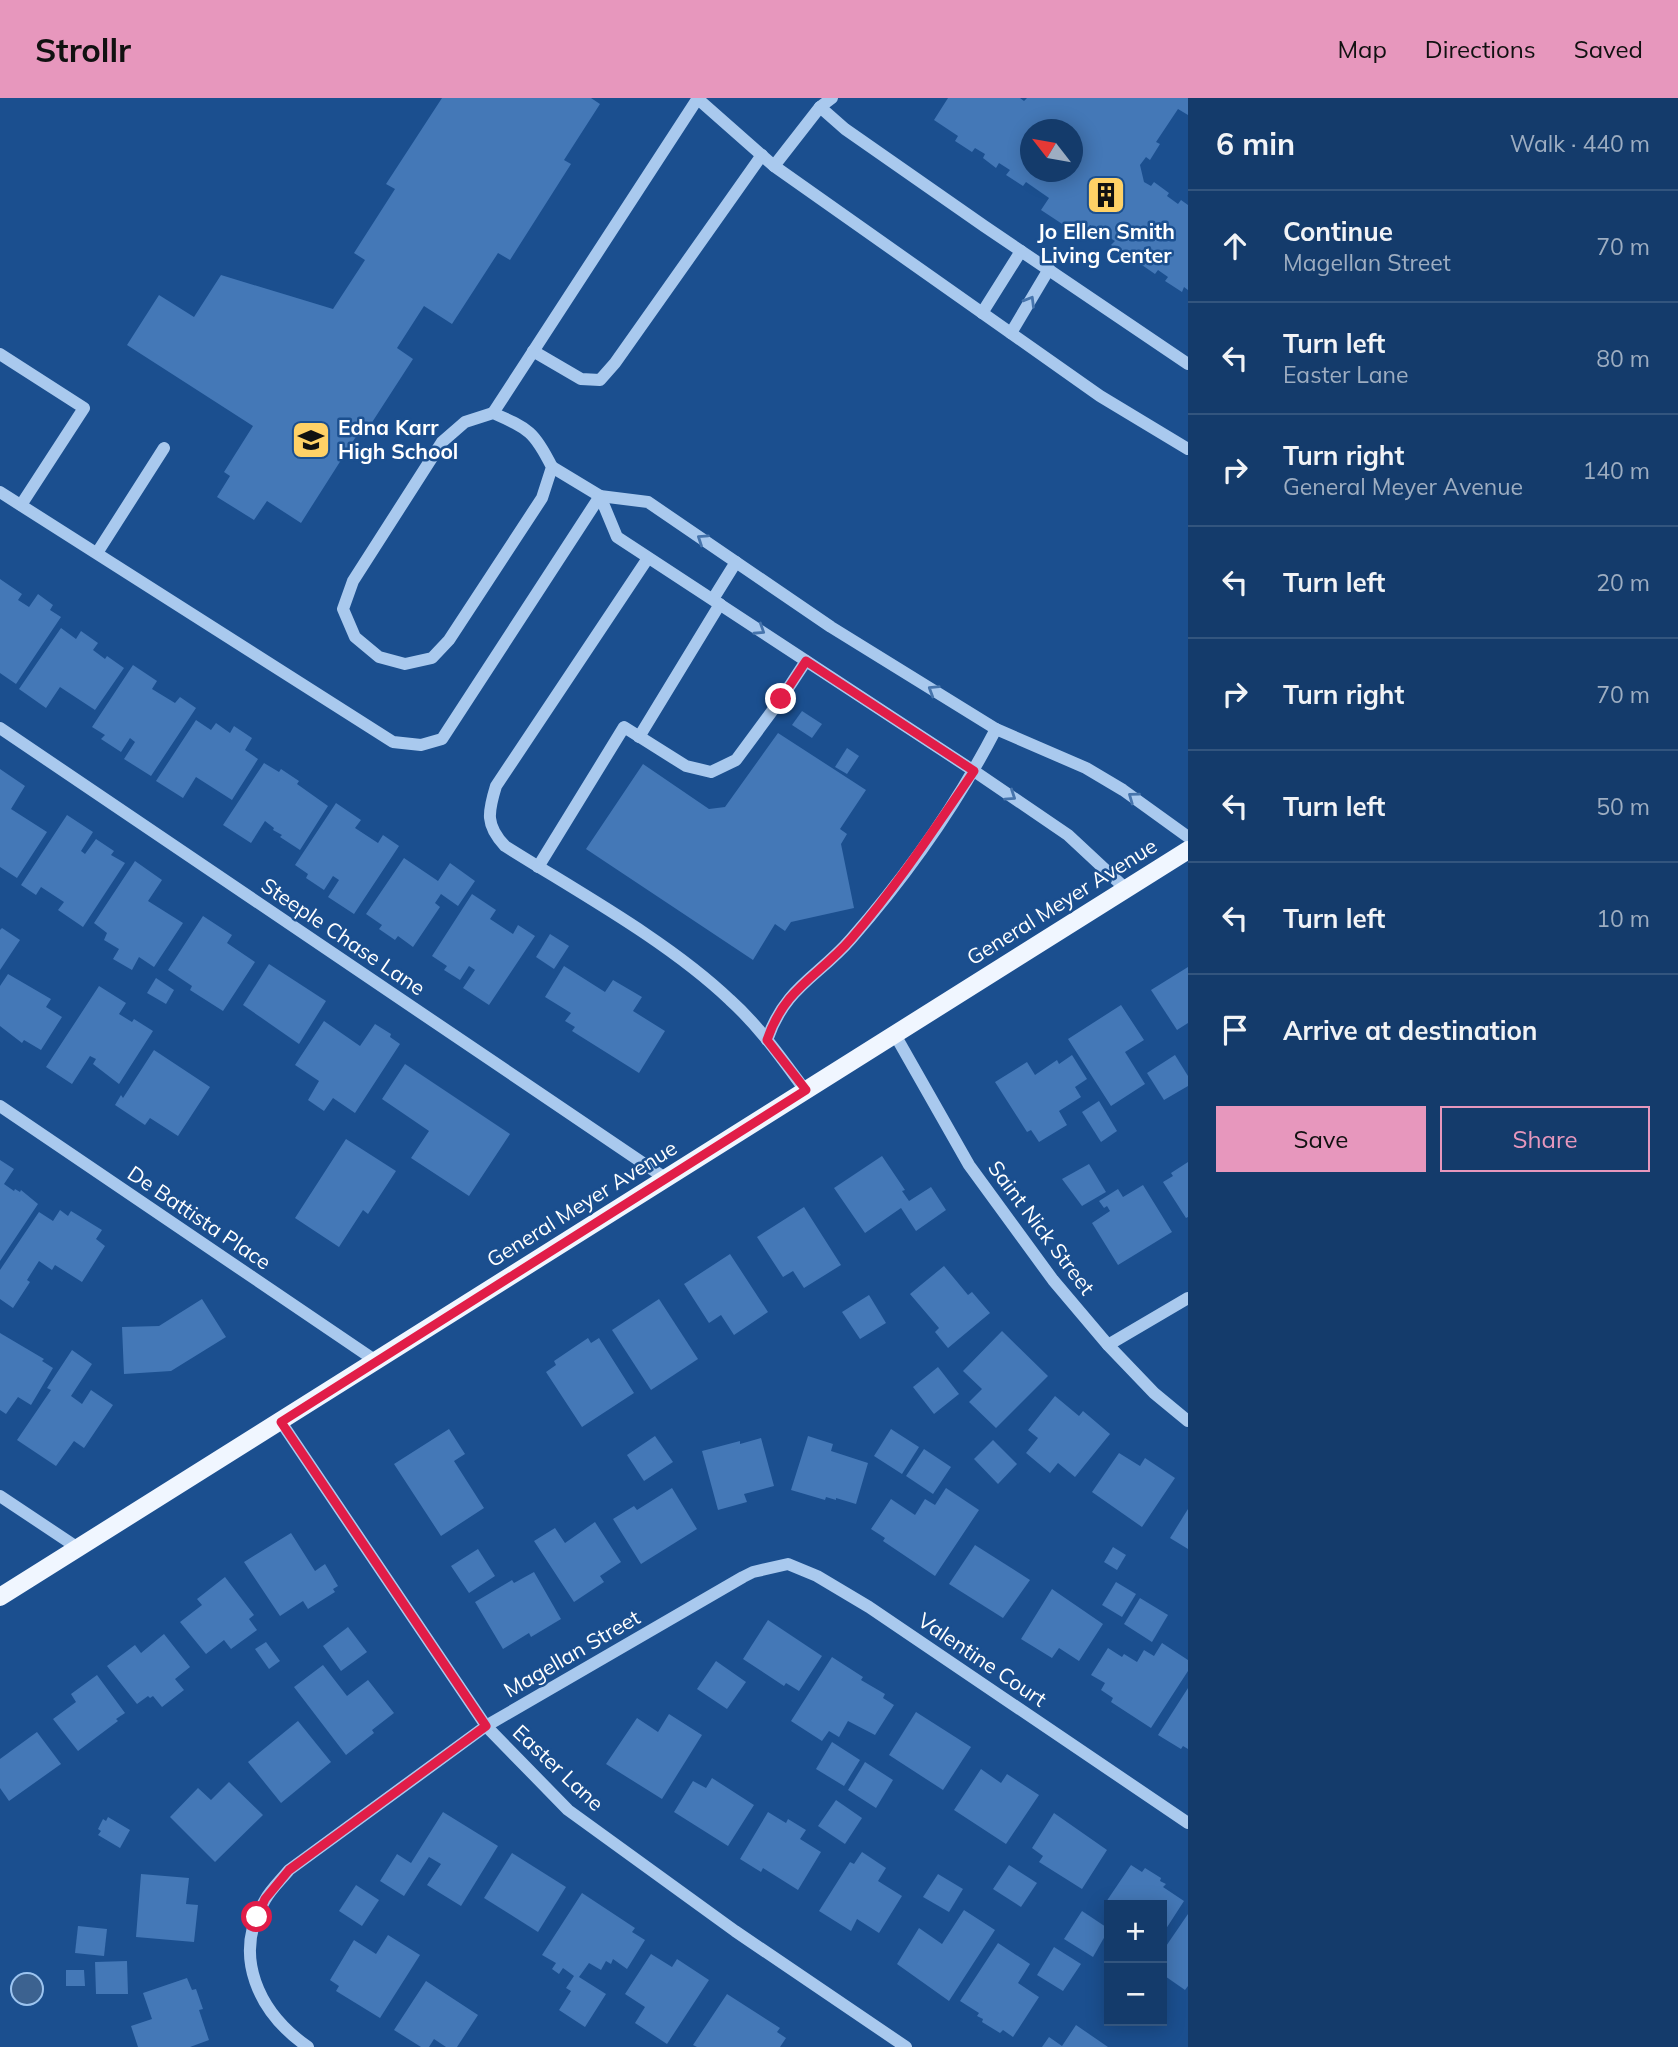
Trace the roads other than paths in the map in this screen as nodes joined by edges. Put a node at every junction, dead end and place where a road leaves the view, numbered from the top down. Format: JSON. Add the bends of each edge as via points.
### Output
{"nodes":[{"id":1,"x":698,"y":98,"type":"edge"},
{"id":2,"x":832,"y":98,"type":"edge"},
{"id":3,"x":820,"y":107,"type":"junction"},
{"id":4,"x":762,"y":155,"type":"junction"},
{"id":5,"x":774,"y":166,"type":"junction"},
{"id":6,"x":1021,"y":251,"type":"junction"},
{"id":7,"x":1049,"y":269,"type":"junction"},
{"id":8,"x":982,"y":313,"type":"junction"},
{"id":9,"x":1011,"y":333,"type":"junction"},
{"id":10,"x":533,"y":351,"type":"junction"},
{"id":11,"x":0,"y":354,"type":"edge"},
{"id":12,"x":1188,"y":364,"type":"edge"},
{"id":13,"x":493,"y":413,"type":"junction"},
{"id":14,"x":164,"y":448,"type":"dead end"},
{"id":15,"x":1188,"y":449,"type":"edge"},
{"id":16,"x":552,"y":467,"type":"junction"},
{"id":17,"x":0,"y":492,"type":"edge"},
{"id":18,"x":600,"y":496,"type":"junction"},
{"id":19,"x":21,"y":505,"type":"junction"},
{"id":20,"x":97,"y":554,"type":"junction"},
{"id":21,"x":648,"y":558,"type":"junction"},
{"id":22,"x":736,"y":562,"type":"junction"},
{"id":23,"x":716,"y":602,"type":"junction"},
{"id":24,"x":806,"y":661,"type":"junction"},
{"id":25,"x":0,"y":728,"type":"edge"},
{"id":26,"x":996,"y":729,"type":"junction"},
{"id":27,"x":639,"y":737,"type":"junction"},
{"id":28,"x":974,"y":771,"type":"junction"},
{"id":29,"x":1188,"y":837,"type":"edge"},
{"id":30,"x":1188,"y":850,"type":"edge"},
{"id":31,"x":538,"y":867,"type":"junction"},
{"id":32,"x":1126,"y":889,"type":"junction"},
{"id":33,"x":894,"y":1033,"type":"junction"},
{"id":34,"x":767,"y":1040,"type":"junction"},
{"id":35,"x":806,"y":1090,"type":"junction"},
{"id":36,"x":0,"y":1106,"type":"edge"},
{"id":37,"x":665,"y":1178,"type":"junction"},
{"id":38,"x":1188,"y":1298,"type":"edge"},
{"id":39,"x":1108,"y":1345,"type":"junction"},
{"id":40,"x":376,"y":1361,"type":"junction"},
{"id":41,"x":1188,"y":1421,"type":"edge"},
{"id":42,"x":281,"y":1422,"type":"junction"},
{"id":43,"x":0,"y":1496,"type":"edge"},
{"id":44,"x":78,"y":1548,"type":"junction"},
{"id":45,"x":743,"y":1577,"type":"joint"},
{"id":46,"x":0,"y":1597,"type":"edge"},
{"id":47,"x":486,"y":1726,"type":"junction"},
{"id":48,"x":1188,"y":1823,"type":"edge"},
{"id":49,"x":308,"y":2047,"type":"edge"},
{"id":50,"x":906,"y":2047,"type":"edge"}],
"edges":[{"from":1,"to":4,"type":"street"},
{"from":1,"to":10,"type":"street"},
{"from":2,"to":3,"type":"street"},
{"from":3,"to":5,"type":"street"},
{"from":3,"to":6,"type":"street"},
{"from":4,"to":5,"type":"street"},
{"from":4,"to":10,"type":"street","via":[[600,380],[580,379]]},
{"from":5,"to":8,"type":"street"},
{"from":6,"to":7,"type":"street"},
{"from":6,"to":8,"type":"street"},
{"from":9,"to":7,"type":"street","one_way":true},
{"from":7,"to":12,"type":"street"},
{"from":8,"to":9,"type":"street"},
{"from":9,"to":15,"type":"street","via":[[1100,396]]},
{"from":10,"to":13,"type":"street"},
{"from":11,"to":19,"type":"street","via":[[83,408]]},
{"from":13,"to":16,"type":"street","via":[[539,440]]},
{"from":13,"to":16,"type":"street","via":[[465,422],[442,442],[353,581],[343,609],[355,637],[379,657],[405,664],[432,657],[449,640],[542,498]]},
{"from":14,"to":20,"type":"street"},
{"from":16,"to":18,"type":"street"},
{"from":17,"to":19,"type":"street"},
{"from":18,"to":20,"type":"street","via":[[442,739],[421,745],[393,742]]},
{"from":18,"to":21,"type":"street","via":[[617,537]]},
{"from":22,"to":18,"type":"street","one_way":true,"via":[[648,502]]},
{"from":19,"to":20,"type":"street"},
{"from":21,"to":23,"type":"street"},
{"from":21,"to":31,"type":"street","via":[[496,786],[488,811],[494,834]]},
{"from":22,"to":23,"type":"street"},
{"from":26,"to":22,"type":"street","one_way":true},
{"from":23,"to":24,"type":"street","one_way":true},
{"from":23,"to":27,"type":"street"},
{"from":24,"to":27,"type":"street","via":[[736,760],[711,772],[686,766]]},
{"from":24,"to":28,"type":"street"},
{"from":25,"to":37,"type":"street","name":"Steeple Chase Lane"},
{"from":26,"to":28,"type":"street"},
{"from":29,"to":26,"type":"street","one_way":true,"via":[[1086,768]]},
{"from":27,"to":31,"type":"street","via":[[624,727]]},
{"from":28,"to":32,"type":"street","one_way":true,"via":[[1069,835]]},
{"from":28,"to":34,"type":"street","via":[[907,869],[849,941],[792,993]]},
{"from":30,"to":32,"type":"main road","name":"General Meyer Avenue"},
{"from":31,"to":34,"type":"street","via":[[666,949],[730,999]]},
{"from":32,"to":33,"type":"main road","name":"General Meyer Avenue"},
{"from":33,"to":35,"type":"main road","name":"General Meyer Avenue"},
{"from":33,"to":39,"type":"street","name":"Saint Nick Street","via":[[969,1165],[1053,1280]]},
{"from":34,"to":35,"type":"street"},
{"from":35,"to":37,"type":"main road","name":"General Meyer Avenue"},
{"from":36,"to":40,"type":"street","name":"De Battista Place"},
{"from":37,"to":40,"type":"main road","name":"General Meyer Avenue"},
{"from":38,"to":39,"type":"street"},
{"from":39,"to":41,"type":"street","name":"Saint Nick Street"},
{"from":40,"to":42,"type":"main road","name":"General Meyer Avenue"},
{"from":42,"to":44,"type":"main road","name":"General Meyer Avenue"},
{"from":42,"to":47,"type":"street","name":"Easter Lane"},
{"from":43,"to":44,"type":"street"},
{"from":44,"to":46,"type":"main road","name":"General Meyer Avenue"},
{"from":45,"to":47,"type":"street","name":"Magellan Street"},
{"from":45,"to":48,"type":"street","name":"Valentine Court","via":[[788,1564],[817,1576]]},
{"from":47,"to":49,"type":"street","name":"Magellan Street","via":[[289,1870],[265,1899],[250,1937],[254,1976],[271,2014]]},
{"from":47,"to":50,"type":"street","name":"Easter Lane","via":[[568,1810]]}]}
